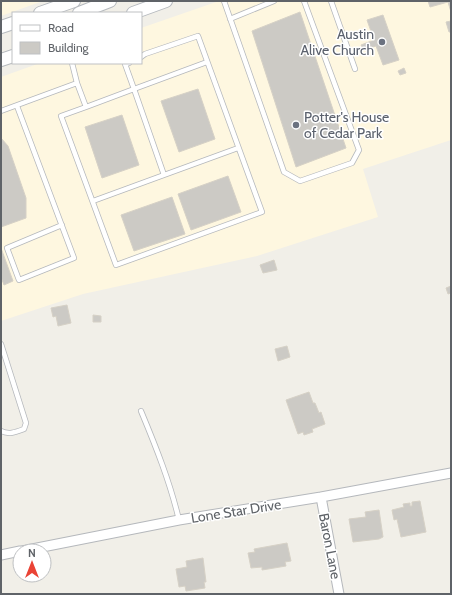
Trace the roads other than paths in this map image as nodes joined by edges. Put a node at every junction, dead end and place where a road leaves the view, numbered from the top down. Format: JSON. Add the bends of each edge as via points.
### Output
{"nodes":[{"id":1,"x":74,"y":1,"type":"edge"},
{"id":2,"x":110,"y":1,"type":"edge"},
{"id":3,"x":166,"y":1,"type":"edge"},
{"id":4,"x":224,"y":1,"type":"edge"},
{"id":5,"x":274,"y":1,"type":"edge"},
{"id":6,"x":304,"y":1,"type":"edge"},
{"id":7,"x":330,"y":1,"type":"edge"},
{"id":8,"x":43,"y":12,"type":"edge"},
{"id":9,"x":82,"y":12,"type":"edge"},
{"id":10,"x":136,"y":12,"type":"edge"},
{"id":11,"x":230,"y":19,"type":"junction"},
{"id":12,"x":12,"y":23,"type":"edge"},
{"id":13,"x":1,"y":27,"type":"edge"},
{"id":14,"x":12,"y":56,"type":"edge"},
{"id":15,"x":142,"y":56,"type":"edge"},
{"id":16,"x":1,"y":60,"type":"edge"},
{"id":17,"x":207,"y":62,"type":"junction"},
{"id":18,"x":72,"y":64,"type":"edge"},
{"id":19,"x":125,"y":64,"type":"edge"},
{"id":20,"x":355,"y":69,"type":"dead end"},
{"id":21,"x":77,"y":83,"type":"junction"},
{"id":22,"x":134,"y":90,"type":"junction"},
{"id":23,"x":17,"y":106,"type":"junction"},
{"id":24,"x":86,"y":107,"type":"junction"},
{"id":25,"x":1,"y":111,"type":"edge"},
{"id":26,"x":238,"y":148,"type":"junction"},
{"id":27,"x":164,"y":175,"type":"junction"},
{"id":28,"x":93,"y":202,"type":"junction"},
{"id":29,"x":62,"y":225,"type":"junction"},
{"id":30,"x":1,"y":344,"type":"edge"},
{"id":31,"x":141,"y":411,"type":"dead end"},
{"id":32,"x":1,"y":431,"type":"edge"},
{"id":33,"x":451,"y":473,"type":"edge"},
{"id":34,"x":321,"y":497,"type":"junction"},
{"id":35,"x":179,"y":520,"type":"junction"},
{"id":36,"x":52,"y":545,"type":"edge"},
{"id":37,"x":12,"y":553,"type":"edge"},
{"id":38,"x":1,"y":555,"type":"edge"},
{"id":39,"x":339,"y":594,"type":"edge"}],
"edges":[{"from":1,"to":8,"type":"main road"},
{"from":2,"to":9,"type":"main road"},
{"from":3,"to":10,"type":"main road"},
{"from":4,"to":11,"type":"lane"},
{"from":5,"to":11,"type":"lane"},
{"from":6,"to":11,"type":"lane","via":[[359,150],[352,163],[300,181],[284,172]]},
{"from":7,"to":20,"type":"lane"},
{"from":12,"to":13,"type":"main road"},
{"from":14,"to":16,"type":"main road"},
{"from":15,"to":17,"type":"lane","via":[[198,36]]},
{"from":17,"to":22,"type":"lane"},
{"from":17,"to":26,"type":"lane"},
{"from":18,"to":21,"type":"lane"},
{"from":19,"to":22,"type":"lane"},
{"from":21,"to":23,"type":"lane"},
{"from":21,"to":24,"type":"lane"},
{"from":22,"to":24,"type":"lane"},
{"from":22,"to":27,"type":"lane"},
{"from":23,"to":25,"type":"lane"},
{"from":23,"to":29,"type":"lane"},
{"from":24,"to":28,"type":"lane","via":[[62,116]]},
{"from":26,"to":27,"type":"lane"},
{"from":26,"to":28,"type":"lane","via":[[262,212],[255,215],[116,265]]},
{"from":27,"to":28,"type":"lane"},
{"from":29,"to":29,"type":"lane","via":[[74,258],[19,280],[7,248]]},
{"from":30,"to":32,"type":"lane","via":[[26,423],[24,429],[16,433]]},
{"from":31,"to":35,"type":"lane","via":[[173,495]]},
{"from":33,"to":34,"type":"street","name":"Lone Star Drive"},
{"from":34,"to":35,"type":"street","name":"Lone Star Drive"},
{"from":34,"to":39,"type":"street","name":"Baron Lane"},
{"from":35,"to":36,"type":"street","name":"Lone Star Drive"},
{"from":37,"to":38,"type":"street","name":"Lone Star Drive"}]}
